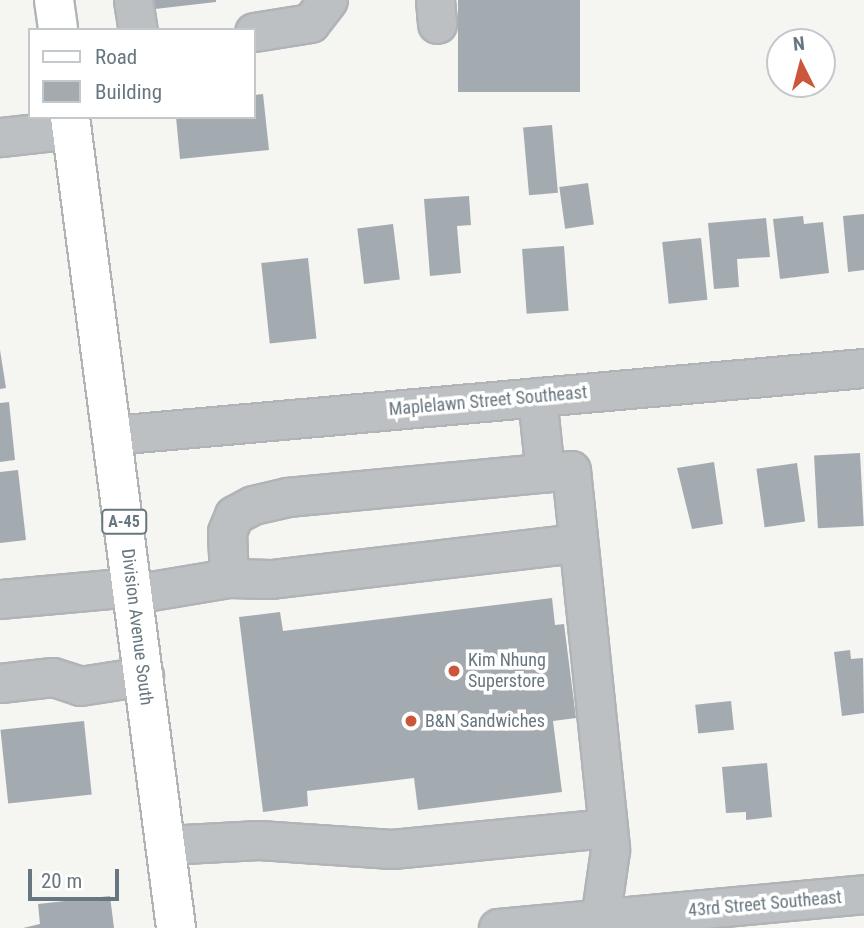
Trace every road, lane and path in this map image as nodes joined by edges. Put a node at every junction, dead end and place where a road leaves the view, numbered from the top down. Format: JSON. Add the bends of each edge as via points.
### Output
{"nodes":[{"id":1,"x":54,"y":0,"type":"edge"},
{"id":2,"x":133,"y":0,"type":"edge"},
{"id":3,"x":328,"y":0,"type":"edge"},
{"id":4,"x":58,"y":28,"type":"edge"},
{"id":5,"x":138,"y":28,"type":"edge"},
{"id":6,"x":256,"y":32,"type":"edge"},
{"id":7,"x":71,"y":123,"type":"edge"},
{"id":8,"x":0,"y":137,"type":"edge"},
{"id":9,"x":864,"y":368,"type":"edge"},
{"id":10,"x":537,"y":397,"type":"junction"},
{"id":11,"x":113,"y":435,"type":"junction"},
{"id":12,"x":545,"y":473,"type":"junction"},
{"id":13,"x":578,"y":543,"type":"junction"},
{"id":14,"x":229,"y":578,"type":"junction"},
{"id":15,"x":133,"y":591,"type":"junction"},
{"id":16,"x":0,"y":599,"type":"edge"},
{"id":17,"x":144,"y":676,"type":"junction"},
{"id":18,"x":0,"y":683,"type":"edge"},
{"id":19,"x":608,"y":828,"type":"junction"},
{"id":20,"x":165,"y":845,"type":"junction"},
{"id":21,"x":864,"y":894,"type":"edge"},
{"id":22,"x":600,"y":919,"type":"junction"},
{"id":23,"x":176,"y":928,"type":"edge"},
{"id":24,"x":498,"y":928,"type":"edge"}],
"edges":[{"from":1,"to":4,"type":"main road"},
{"from":2,"to":5,"type":"street"},
{"from":3,"to":6,"type":"street","via":[[310,23]]},
{"from":7,"to":8,"type":"street"},
{"from":7,"to":11,"type":"main road","name":"Division Avenue South","number":"A-45"},
{"from":9,"to":10,"type":"street","name":"Maplelawn Street Southeast"},
{"from":10,"to":11,"type":"street","name":"Maplelawn Street Southeast"},
{"from":10,"to":12,"type":"street"},
{"from":11,"to":15,"type":"main road","name":"Division Avenue South","number":"A-45"},
{"from":12,"to":13,"type":"street","via":[[571,470]]},
{"from":12,"to":14,"type":"street","via":[[287,497],[253,505],[234,515],[227,532]]},
{"from":13,"to":14,"type":"street","via":[[271,579]]},
{"from":13,"to":19,"type":"street"},
{"from":14,"to":15,"type":"street"},
{"from":15,"to":16,"type":"street"},
{"from":15,"to":17,"type":"main road","name":"Division Avenue South","number":"A-45"},
{"from":17,"to":18,"type":"street","via":[[80,686],[53,677]]},
{"from":17,"to":20,"type":"main road","name":"Division Avenue South","number":"A-45"},
{"from":19,"to":20,"type":"street","via":[[392,849],[259,840]]},
{"from":19,"to":22,"type":"street","via":[[610,850]]},
{"from":20,"to":23,"type":"main road","name":"Division Avenue South","number":"A-45"},
{"from":21,"to":22,"type":"street","name":"43rd Street Southeast"},
{"from":22,"to":24,"type":"street","name":"43rd Street Southeast"}]}
